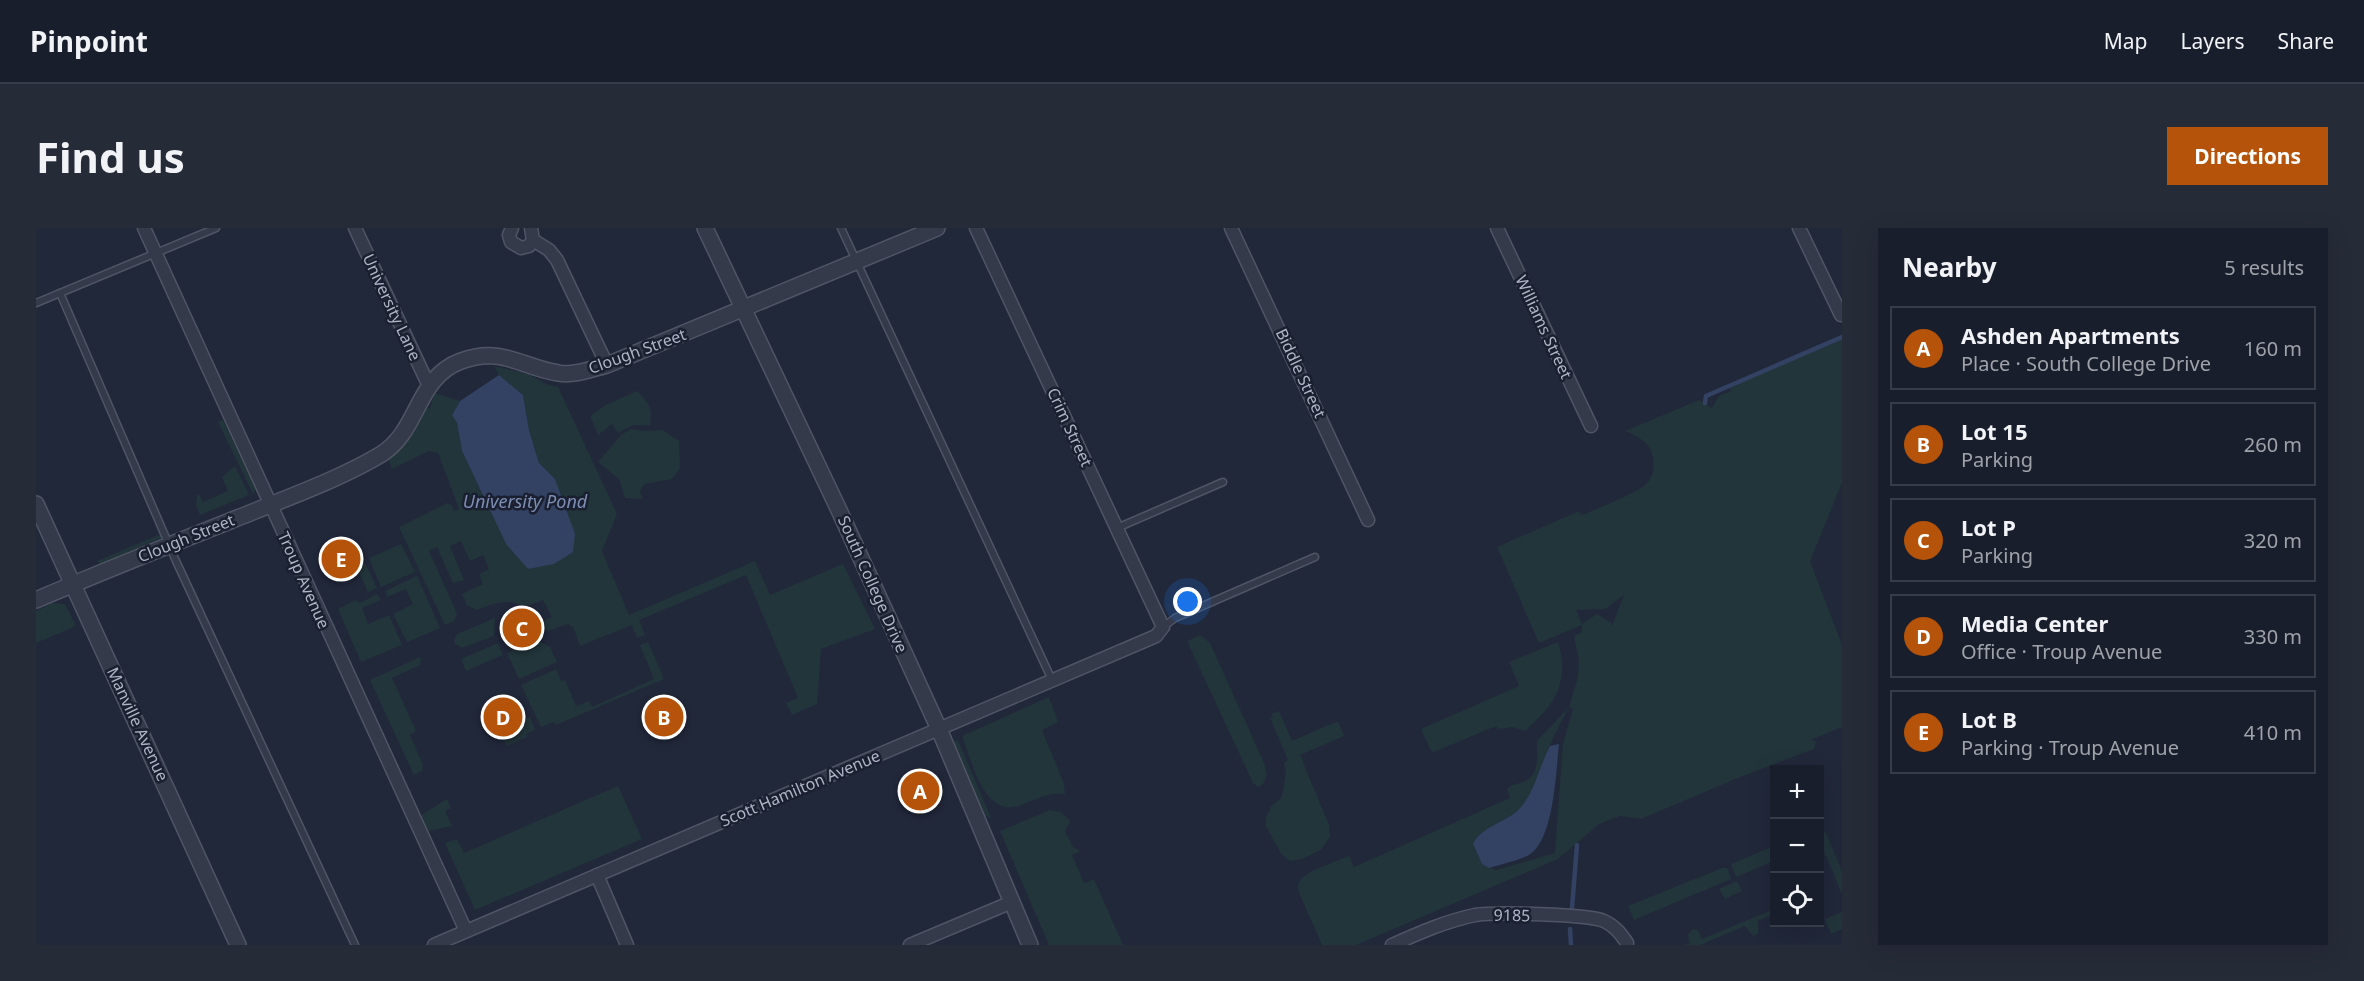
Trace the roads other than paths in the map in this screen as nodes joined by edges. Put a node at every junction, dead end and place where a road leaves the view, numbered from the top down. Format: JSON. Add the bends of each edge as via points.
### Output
{"nodes":[{"id":1,"x":144,"y":228,"type":"edge"},
{"id":2,"x":216,"y":228,"type":"edge"},
{"id":3,"x":355,"y":228,"type":"edge"},
{"id":4,"x":512,"y":228,"type":"edge"},
{"id":5,"x":705,"y":228,"type":"edge"},
{"id":6,"x":841,"y":228,"type":"edge"},
{"id":7,"x":937,"y":228,"type":"edge"},
{"id":8,"x":976,"y":228,"type":"edge"},
{"id":9,"x":1231,"y":228,"type":"edge"},
{"id":10,"x":1497,"y":228,"type":"edge"},
{"id":11,"x":1799,"y":228,"type":"edge"},
{"id":12,"x":532,"y":234,"type":"edge"},
{"id":13,"x":155,"y":254,"type":"junction"},
{"id":14,"x":857,"y":263,"type":"junction"},
{"id":15,"x":60,"y":293,"type":"junction"},
{"id":16,"x":36,"y":303,"type":"edge"},
{"id":17,"x":745,"y":309,"type":"junction"},
{"id":18,"x":1841,"y":315,"type":"edge"},
{"id":19,"x":607,"y":365,"type":"junction"},
{"id":20,"x":429,"y":386,"type":"junction"},
{"id":21,"x":1591,"y":426,"type":"dead end"},
{"id":22,"x":1223,"y":482,"type":"dead end"},
{"id":23,"x":36,"y":504,"type":"edge"},
{"id":24,"x":270,"y":504,"type":"junction"},
{"id":25,"x":1368,"y":520,"type":"dead end"},
{"id":26,"x":1117,"y":528,"type":"junction"},
{"id":27,"x":171,"y":545,"type":"junction"},
{"id":28,"x":1315,"y":557,"type":"dead end"},
{"id":29,"x":73,"y":584,"type":"junction"},
{"id":30,"x":36,"y":600,"type":"edge"},
{"id":31,"x":1162,"y":627,"type":"junction"},
{"id":32,"x":1052,"y":680,"type":"junction"},
{"id":33,"x":939,"y":729,"type":"junction"},
{"id":34,"x":597,"y":875,"type":"junction"},
{"id":35,"x":1012,"y":902,"type":"junction"},
{"id":36,"x":466,"y":931,"type":"junction"},
{"id":37,"x":1627,"y":944,"type":"dead end"},
{"id":38,"x":238,"y":945,"type":"edge"},
{"id":39,"x":354,"y":945,"type":"edge"},
{"id":40,"x":434,"y":945,"type":"edge"},
{"id":41,"x":627,"y":945,"type":"edge"},
{"id":42,"x":909,"y":945,"type":"edge"},
{"id":43,"x":1030,"y":945,"type":"edge"},
{"id":44,"x":1392,"y":945,"type":"edge"}],
"edges":[{"from":1,"to":13,"type":"street","name":"Troup Avenue"},
{"from":2,"to":13,"type":"lane"},
{"from":3,"to":20,"type":"street","name":"University Lane"},
{"from":4,"to":12,"type":"street","via":[[509,238],[517,247],[525,248]]},
{"from":5,"to":17,"type":"street","name":"South College Drive"},
{"from":6,"to":14,"type":"lane"},
{"from":7,"to":14,"type":"street","name":"Clough Street"},
{"from":8,"to":26,"type":"street","name":"Crim Street"},
{"from":9,"to":25,"type":"street","name":"Biddle Street"},
{"from":10,"to":21,"type":"street","name":"Williams Street"},
{"from":11,"to":18,"type":"street"},
{"from":12,"to":19,"type":"street","via":[[557,260]]},
{"from":13,"to":15,"type":"lane"},
{"from":13,"to":24,"type":"street","name":"Troup Avenue"},
{"from":14,"to":17,"type":"street","name":"Clough Street"},
{"from":14,"to":32,"type":"lane"},
{"from":15,"to":16,"type":"lane"},
{"from":15,"to":27,"type":"lane"},
{"from":17,"to":19,"type":"street","name":"Clough Street"},
{"from":17,"to":33,"type":"street","name":"South College Drive"},
{"from":19,"to":20,"type":"street","name":"Clough Street","via":[[567,374],[505,357],[478,357],[445,370]]},
{"from":20,"to":24,"type":"street","name":"Clough Street","via":[[408,428],[394,445],[353,469]]},
{"from":22,"to":26,"type":"lane"},
{"from":23,"to":29,"type":"street","name":"Manville Avenue"},
{"from":24,"to":27,"type":"street","name":"Clough Street"},
{"from":24,"to":36,"type":"street","name":"Troup Avenue"},
{"from":26,"to":31,"type":"street","name":"Crim Street"},
{"from":27,"to":29,"type":"street","name":"Clough Street"},
{"from":27,"to":39,"type":"lane"},
{"from":28,"to":31,"type":"lane"},
{"from":29,"to":30,"type":"street","name":"Clough Street"},
{"from":29,"to":38,"type":"street","name":"Manville Avenue"},
{"from":31,"to":32,"type":"street","name":"Scott Hamilton Avenue","via":[[1156,636]]},
{"from":32,"to":33,"type":"street","name":"Scott Hamilton Avenue"},
{"from":33,"to":34,"type":"street","name":"Scott Hamilton Avenue"},
{"from":33,"to":35,"type":"street","name":"South College Drive"},
{"from":34,"to":36,"type":"street","name":"Scott Hamilton Avenue"},
{"from":34,"to":41,"type":"street"},
{"from":35,"to":42,"type":"street"},
{"from":35,"to":43,"type":"street","name":"South College Drive"},
{"from":36,"to":40,"type":"street","name":"Scott Hamilton Avenue"},
{"from":37,"to":44,"type":"street","name":"9185","via":[[1614,927],[1594,918],[1498,914],[1456,920]]}]}
